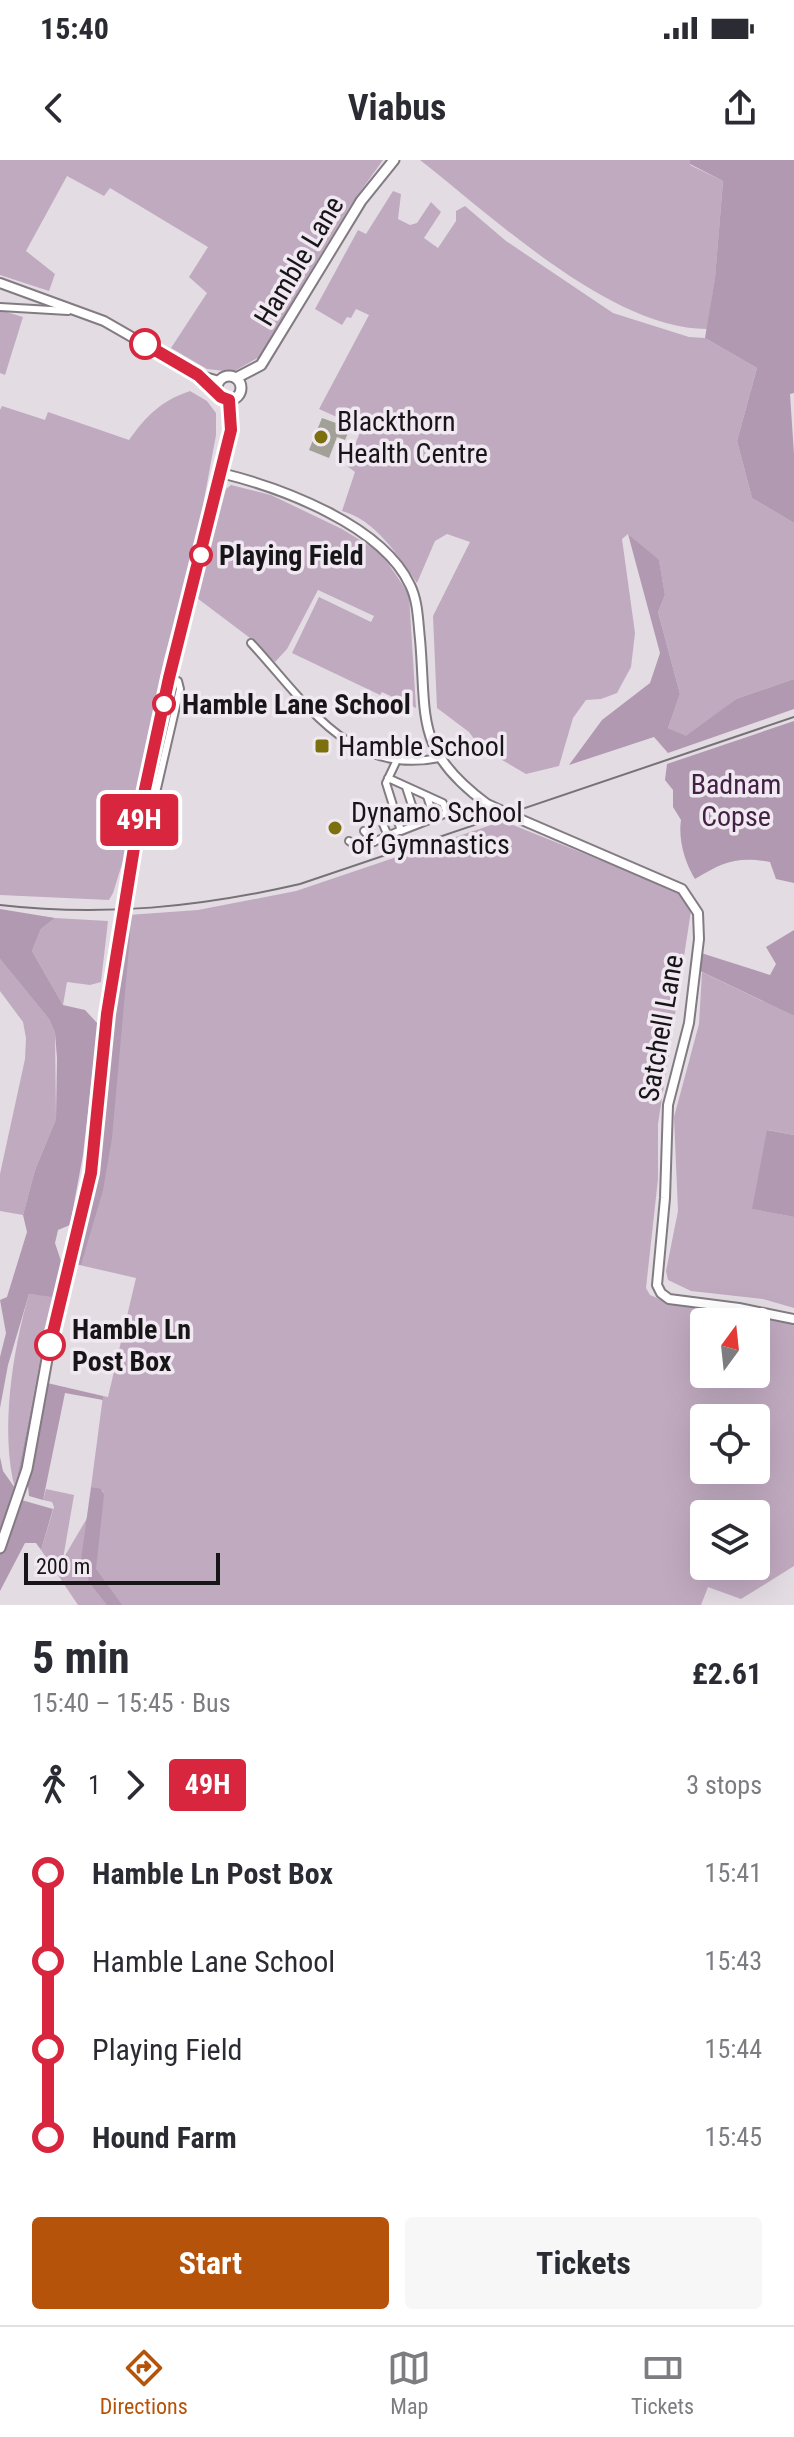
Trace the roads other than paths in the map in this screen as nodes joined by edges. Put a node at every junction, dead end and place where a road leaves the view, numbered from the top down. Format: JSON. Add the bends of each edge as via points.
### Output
{"nodes":[{"id":1,"x":394,"y":160,"type":"edge"},
{"id":2,"x":0,"y":283,"type":"edge"},
{"id":3,"x":0,"y":307,"type":"edge"},
{"id":4,"x":81,"y":313,"type":"junction"},
{"id":5,"x":257,"y":368,"type":"junction"},
{"id":6,"x":198,"y":375,"type":"junction"},
{"id":7,"x":236,"y":378,"type":"junction"},
{"id":8,"x":219,"y":381,"type":"junction"},
{"id":9,"x":241,"y":391,"type":"junction"},
{"id":10,"x":218,"y":394,"type":"junction"},
{"id":11,"x":229,"y":400,"type":"junction"},
{"id":12,"x":221,"y":473,"type":"junction"},
{"id":13,"x":251,"y":643,"type":"dead end"},
{"id":14,"x":439,"y":758,"type":"junction"},
{"id":15,"x":396,"y":762,"type":"junction"},
{"id":16,"x":388,"y":778,"type":"junction"},
{"id":17,"x":406,"y":787,"type":"junction"},
{"id":18,"x":427,"y":796,"type":"junction"},
{"id":19,"x":434,"y":818,"type":"junction"},
{"id":20,"x":383,"y":824,"type":"dead end"},
{"id":21,"x":418,"y":824,"type":"junction"},
{"id":22,"x":401,"y":830,"type":"junction"},
{"id":23,"x":364,"y":831,"type":"dead end"},
{"id":24,"x":388,"y":836,"type":"junction"},
{"id":25,"x":349,"y":841,"type":"dead end"},
{"id":26,"x":374,"y":842,"type":"junction"},
{"id":27,"x":794,"y":1319,"type":"edge"},
{"id":28,"x":0,"y":1548,"type":"edge"}],
"edges":[{"from":1,"to":5,"type":"main road","name":"Hamble Lane","via":[[361,201]]},
{"from":2,"to":4,"type":"street"},
{"from":3,"to":4,"type":"street"},
{"from":4,"to":6,"type":"street"},
{"from":5,"to":7,"type":"main road","name":"Hamble Lane"},
{"from":5,"to":9,"type":"main road"},
{"from":6,"to":8,"type":"street"},
{"from":6,"to":10,"type":"street"},
{"from":7,"to":8,"type":"main road"},
{"from":7,"to":9,"type":"main road"},
{"from":8,"to":10,"type":"main road"},
{"from":9,"to":11,"type":"main road"},
{"from":10,"to":11,"type":"main road"},
{"from":11,"to":12,"type":"main road","via":[[231,430]]},
{"from":12,"to":14,"type":"street","name":"Satchell Lane","via":[[332,516],[370,538],[400,567],[417,607],[424,718]]},
{"from":12,"to":28,"type":"main road","bridge":true,"via":[[137,827],[107,1014],[91,1173],[53,1326],[27,1469]]},
{"from":13,"to":15,"type":"street","via":[[335,734]]},
{"from":14,"to":15,"type":"street"},
{"from":14,"to":27,"type":"street","name":"Satchell Lane","bridge":true,"via":[[462,786],[487,804],[682,889],[694,904],[699,939],[689,1023],[668,1105],[657,1285],[669,1299]]},
{"from":15,"to":16,"type":"street"},
{"from":16,"to":17,"type":"street"},
{"from":16,"to":22,"type":"street"},
{"from":17,"to":18,"type":"street"},
{"from":17,"to":21,"type":"street"},
{"from":18,"to":19,"type":"street"},
{"from":18,"to":19,"type":"street","via":[[443,803],[447,813]]},
{"from":19,"to":21,"type":"street"},
{"from":20,"to":24,"type":"street"},
{"from":21,"to":22,"type":"street"},
{"from":22,"to":24,"type":"street"},
{"from":23,"to":26,"type":"street"},
{"from":24,"to":26,"type":"street"},
{"from":25,"to":26,"type":"street","via":[[360,848]]}]}
